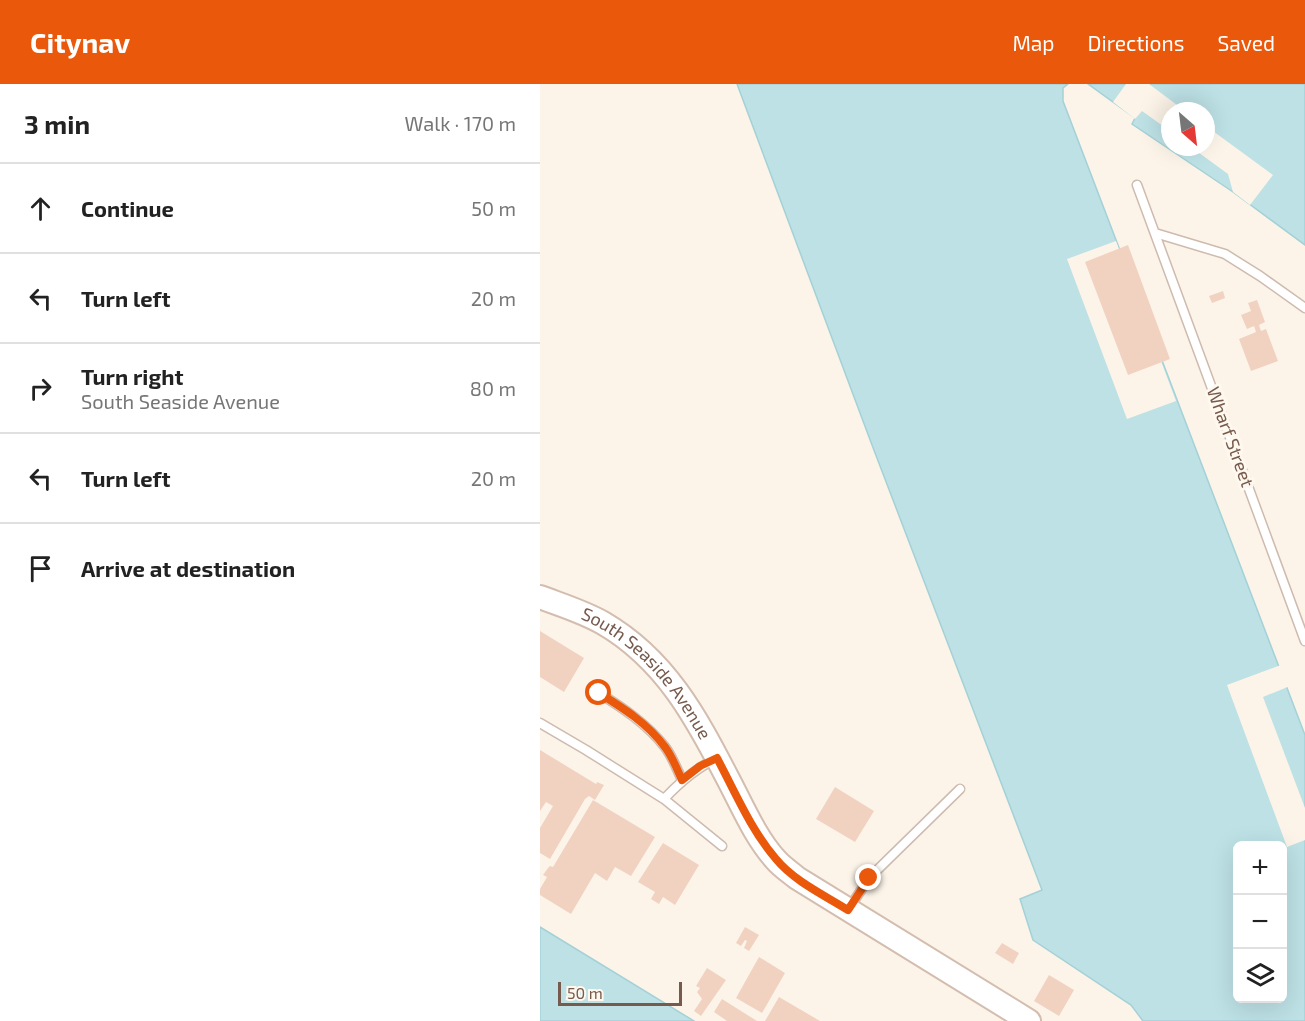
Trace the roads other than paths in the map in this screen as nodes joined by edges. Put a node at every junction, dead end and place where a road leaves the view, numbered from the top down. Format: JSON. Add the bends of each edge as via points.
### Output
{"nodes":[{"id":1,"x":1137,"y":185,"type":"dead end"},
{"id":2,"x":1155,"y":233,"type":"junction"},
{"id":3,"x":1305,"y":308,"type":"edge"},
{"id":4,"x":540,"y":597,"type":"edge"},
{"id":5,"x":1305,"y":641,"type":"edge"},
{"id":6,"x":599,"y":693,"type":"dead end"},
{"id":7,"x":540,"y":723,"type":"edge"},
{"id":8,"x":717,"y":758,"type":"junction"},
{"id":9,"x":682,"y":780,"type":"junction"},
{"id":10,"x":960,"y":789,"type":"dead end"},
{"id":11,"x":664,"y":799,"type":"junction"},
{"id":12,"x":722,"y":846,"type":"dead end"},
{"id":13,"x":848,"y":910,"type":"junction"},
{"id":14,"x":1029,"y":1021,"type":"edge"}],
"edges":[{"from":1,"to":2,"type":"lane","name":"Wharf Street"},
{"from":2,"to":3,"type":"lane","via":[[1225,254]]},
{"from":2,"to":5,"type":"lane","name":"Wharf Street"},
{"from":4,"to":8,"type":"street","name":"South Seaside Avenue","via":[[602,622],[640,649],[679,692]]},
{"from":6,"to":9,"type":"lane","via":[[645,725],[666,748]]},
{"from":7,"to":11,"type":"lane"},
{"from":8,"to":9,"type":"lane"},
{"from":8,"to":13,"type":"street","name":"South Seaside Avenue","via":[[776,860]]},
{"from":9,"to":11,"type":"lane"},
{"from":10,"to":13,"type":"lane","via":[[869,878]]},
{"from":11,"to":12,"type":"lane"},
{"from":13,"to":14,"type":"street","name":"South Seaside Avenue"}]}
